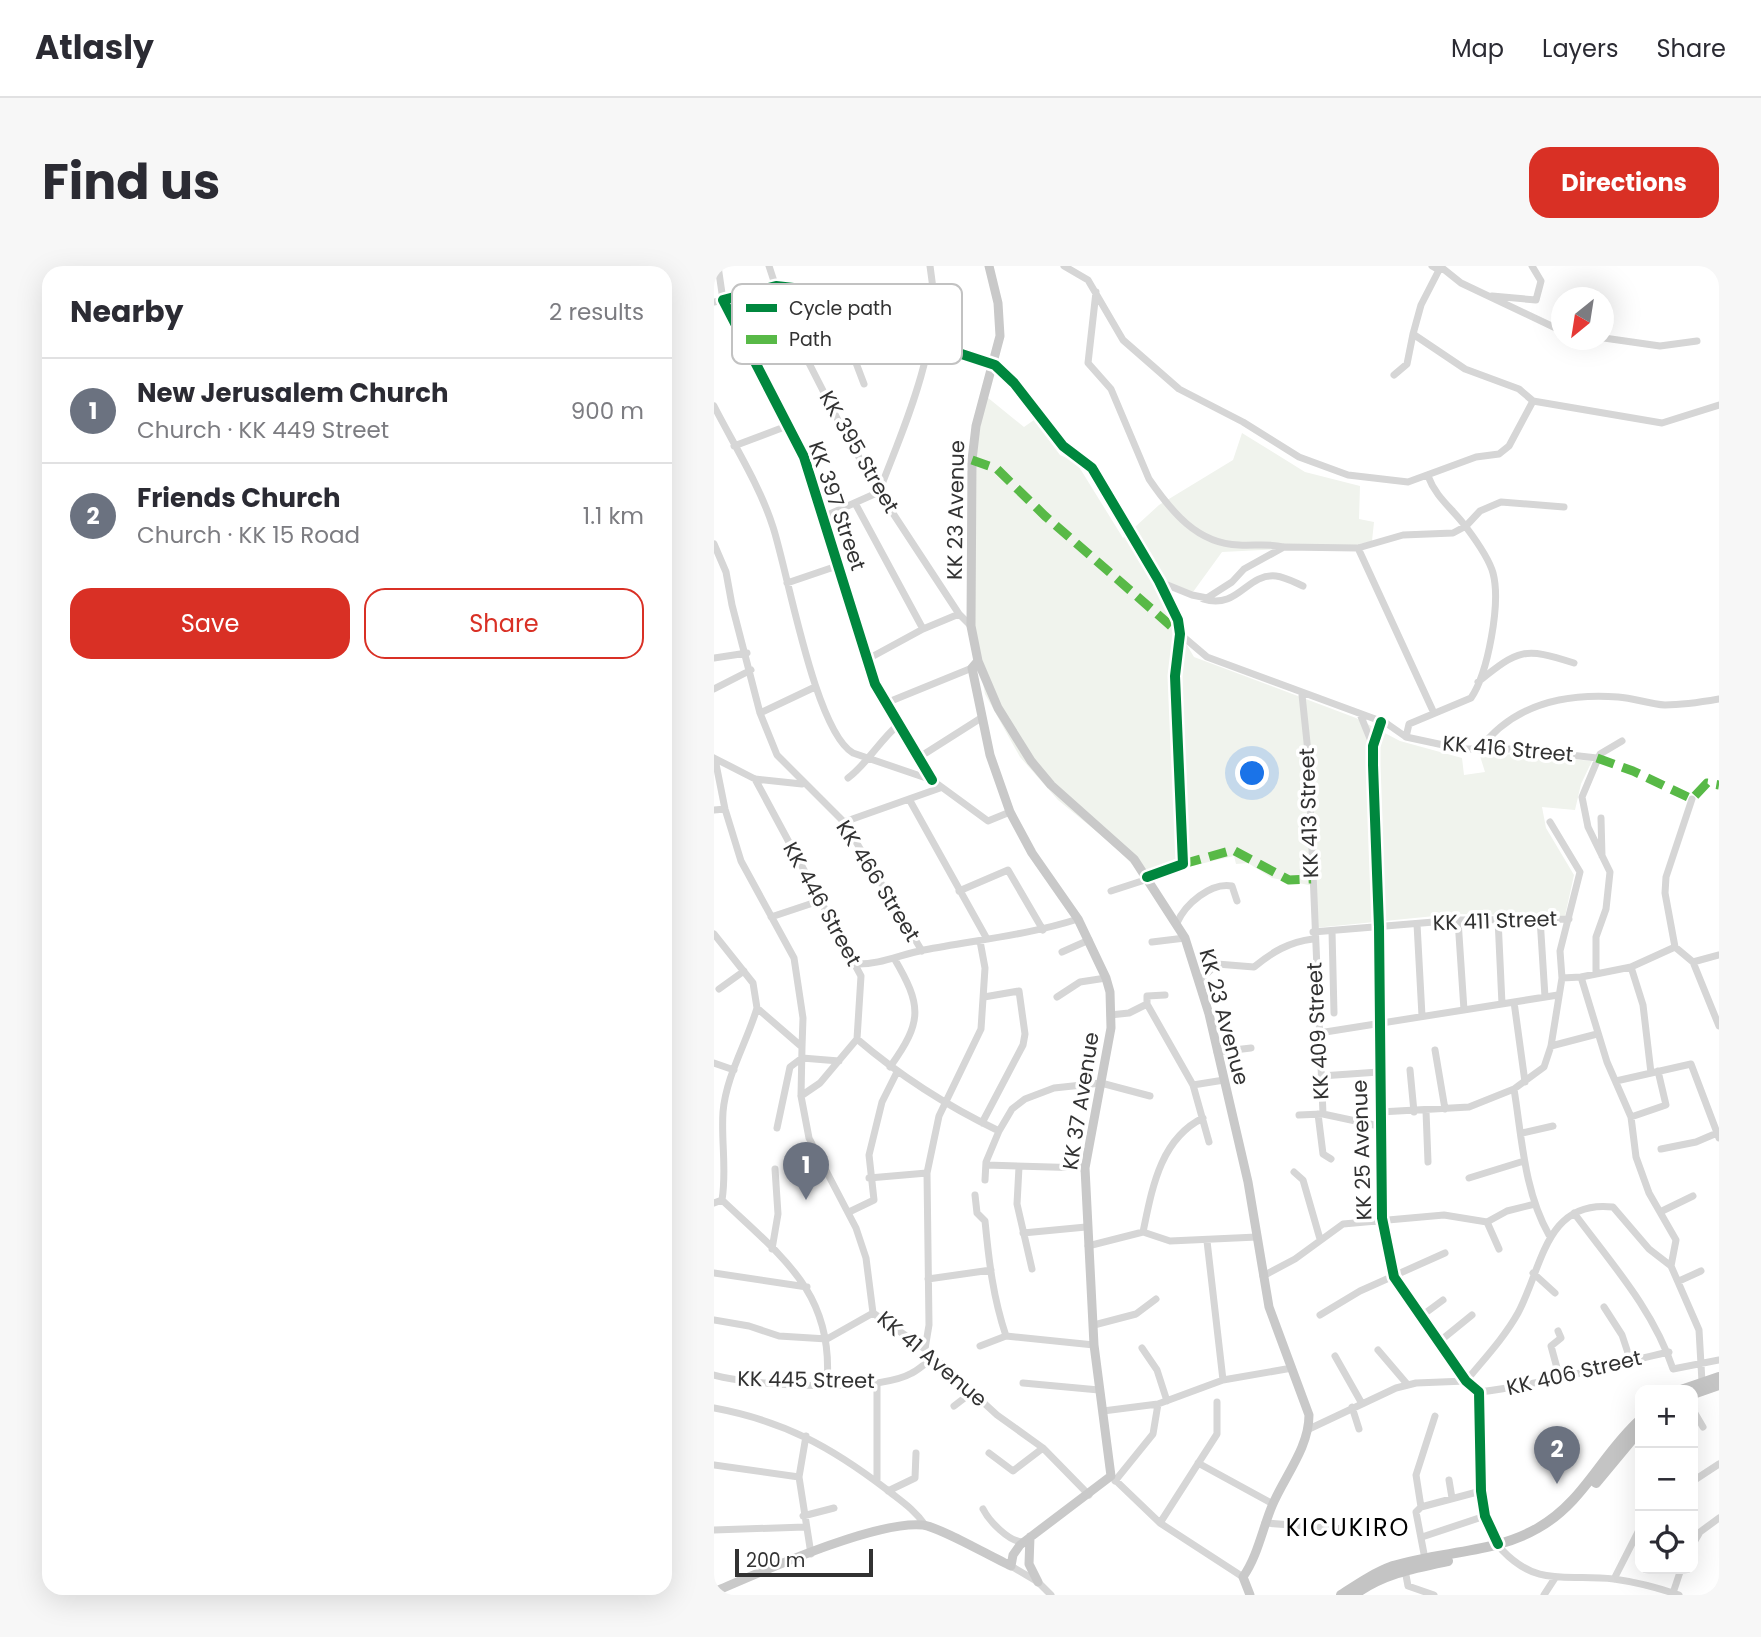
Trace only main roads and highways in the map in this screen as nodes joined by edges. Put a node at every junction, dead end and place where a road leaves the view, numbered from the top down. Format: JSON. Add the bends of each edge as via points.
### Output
{"nodes":[{"id":1,"x":989,"y":266,"type":"edge"},
{"id":2,"x":975,"y":665,"type":"junction"},
{"id":3,"x":1719,"y":1377,"type":"edge"},
{"id":4,"x":1719,"y":1385,"type":"edge"},
{"id":5,"x":1703,"y":1386,"type":"junction"},
{"id":6,"x":1698,"y":1387,"type":"edge"},
{"id":7,"x":1698,"y":1390,"type":"edge"},
{"id":8,"x":1635,"y":1425,"type":"edge"},
{"id":9,"x":1635,"y":1436,"type":"edge"},
{"id":10,"x":1024,"y":1541,"type":"junction"},
{"id":11,"x":1500,"y":1547,"type":"junction"},
{"id":12,"x":992,"y":1557,"type":"junction"},
{"id":13,"x":1038,"y":1582,"type":"road end"},
{"id":14,"x":714,"y":1592,"type":"edge"},
{"id":15,"x":1251,"y":1595,"type":"edge"},
{"id":16,"x":1341,"y":1595,"type":"edge"},
{"id":17,"x":1353,"y":1595,"type":"edge"}],
"edges":[{"from":1,"to":2,"type":"main road","name":"KK 23 Avenue","via":[[1000,336],[976,426],[972,460]]},
{"from":2,"to":10,"type":"main road","name":"KK 37 Avenue","via":[[981,718],[1010,812],[1089,940],[1106,978],[1110,1015],[1085,1168],[1094,1345],[1113,1479]]},
{"from":2,"to":15,"type":"main road","name":"KK 23 Avenue","via":[[1031,761],[1051,785],[1120,844],[1148,878],[1185,938],[1199,981],[1248,1182],[1273,1320],[1309,1416],[1309,1429],[1243,1577]]},
{"from":3,"to":5,"type":"highway"},
{"from":4,"to":5,"type":"highway"},
{"from":5,"to":6,"type":"highway"},
{"from":5,"to":7,"type":"highway"},
{"from":8,"to":11,"type":"highway","via":[[1563,1511]]},
{"from":9,"to":11,"type":"highway","via":[[1561,1519],[1526,1541]]},
{"from":10,"to":12,"type":"main road"},
{"from":10,"to":12,"type":"main road","via":[[1011,1566]]},
{"from":10,"to":13,"type":"main road"},
{"from":11,"to":16,"type":"highway","via":[[1425,1559],[1372,1576]]},
{"from":11,"to":17,"type":"highway","via":[[1405,1570]]},
{"from":12,"to":14,"type":"main road","via":[[925,1525],[885,1528]]}]}
